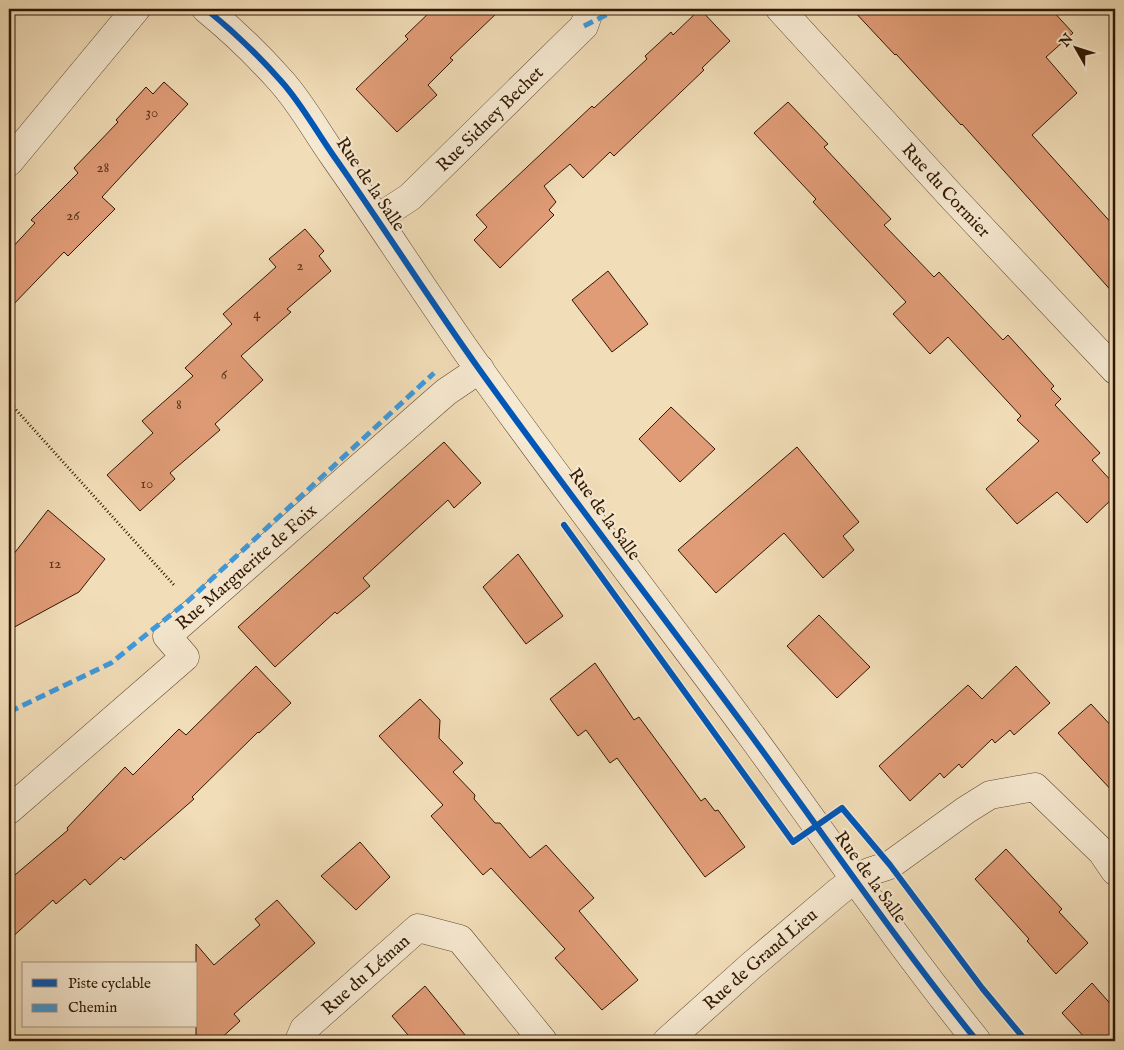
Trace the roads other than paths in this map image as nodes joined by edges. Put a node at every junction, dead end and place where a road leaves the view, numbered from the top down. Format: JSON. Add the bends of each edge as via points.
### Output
{"nodes":[{"id":1,"x":136,"y":9,"type":"edge"},
{"id":2,"x":206,"y":9,"type":"edge"},
{"id":3,"x":590,"y":9,"type":"edge"},
{"id":4,"x":780,"y":9,"type":"edge"},
{"id":5,"x":9,"y":162,"type":"edge"},
{"id":6,"x":378,"y":218,"type":"junction"},
{"id":7,"x":480,"y":369,"type":"junction"},
{"id":8,"x":1115,"y":370,"type":"edge"},
{"id":9,"x":9,"y":810,"type":"edge"},
{"id":10,"x":1115,"y":871,"type":"edge"},
{"id":11,"x":854,"y":880,"type":"junction"},
{"id":12,"x":299,"y":1041,"type":"edge"},
{"id":13,"x":543,"y":1041,"type":"edge"},
{"id":14,"x":667,"y":1041,"type":"edge"},
{"id":15,"x":977,"y":1041,"type":"edge"}],
"edges":[{"from":1,"to":5,"type":"street"},
{"from":2,"to":6,"type":"street","name":"Rue de la Salle","via":[[283,83]]},
{"from":3,"to":6,"type":"street","name":"Rue Sidney Bechet","via":[[584,26],[410,197]]},
{"from":4,"to":8,"type":"street","name":"Rue du Cormier"},
{"from":6,"to":7,"type":"street","name":"Rue de la Salle"},
{"from":7,"to":9,"type":"street","name":"Rue Marguerite de Foix","via":[[446,392],[167,636],[185,657]]},
{"from":7,"to":11,"type":"street","name":"Rue de la Salle"},
{"from":10,"to":11,"type":"street","name":"Rue de Grand Lieu","via":[[1102,852],[1035,787],[990,795],[890,865]]},
{"from":11,"to":14,"type":"street","name":"Rue de Grand Lieu"},
{"from":11,"to":15,"type":"street","name":"Rue de la Salle"},
{"from":12,"to":13,"type":"street","name":"Rue du Léman","via":[[304,1029],[418,928],[460,939]]}]}
